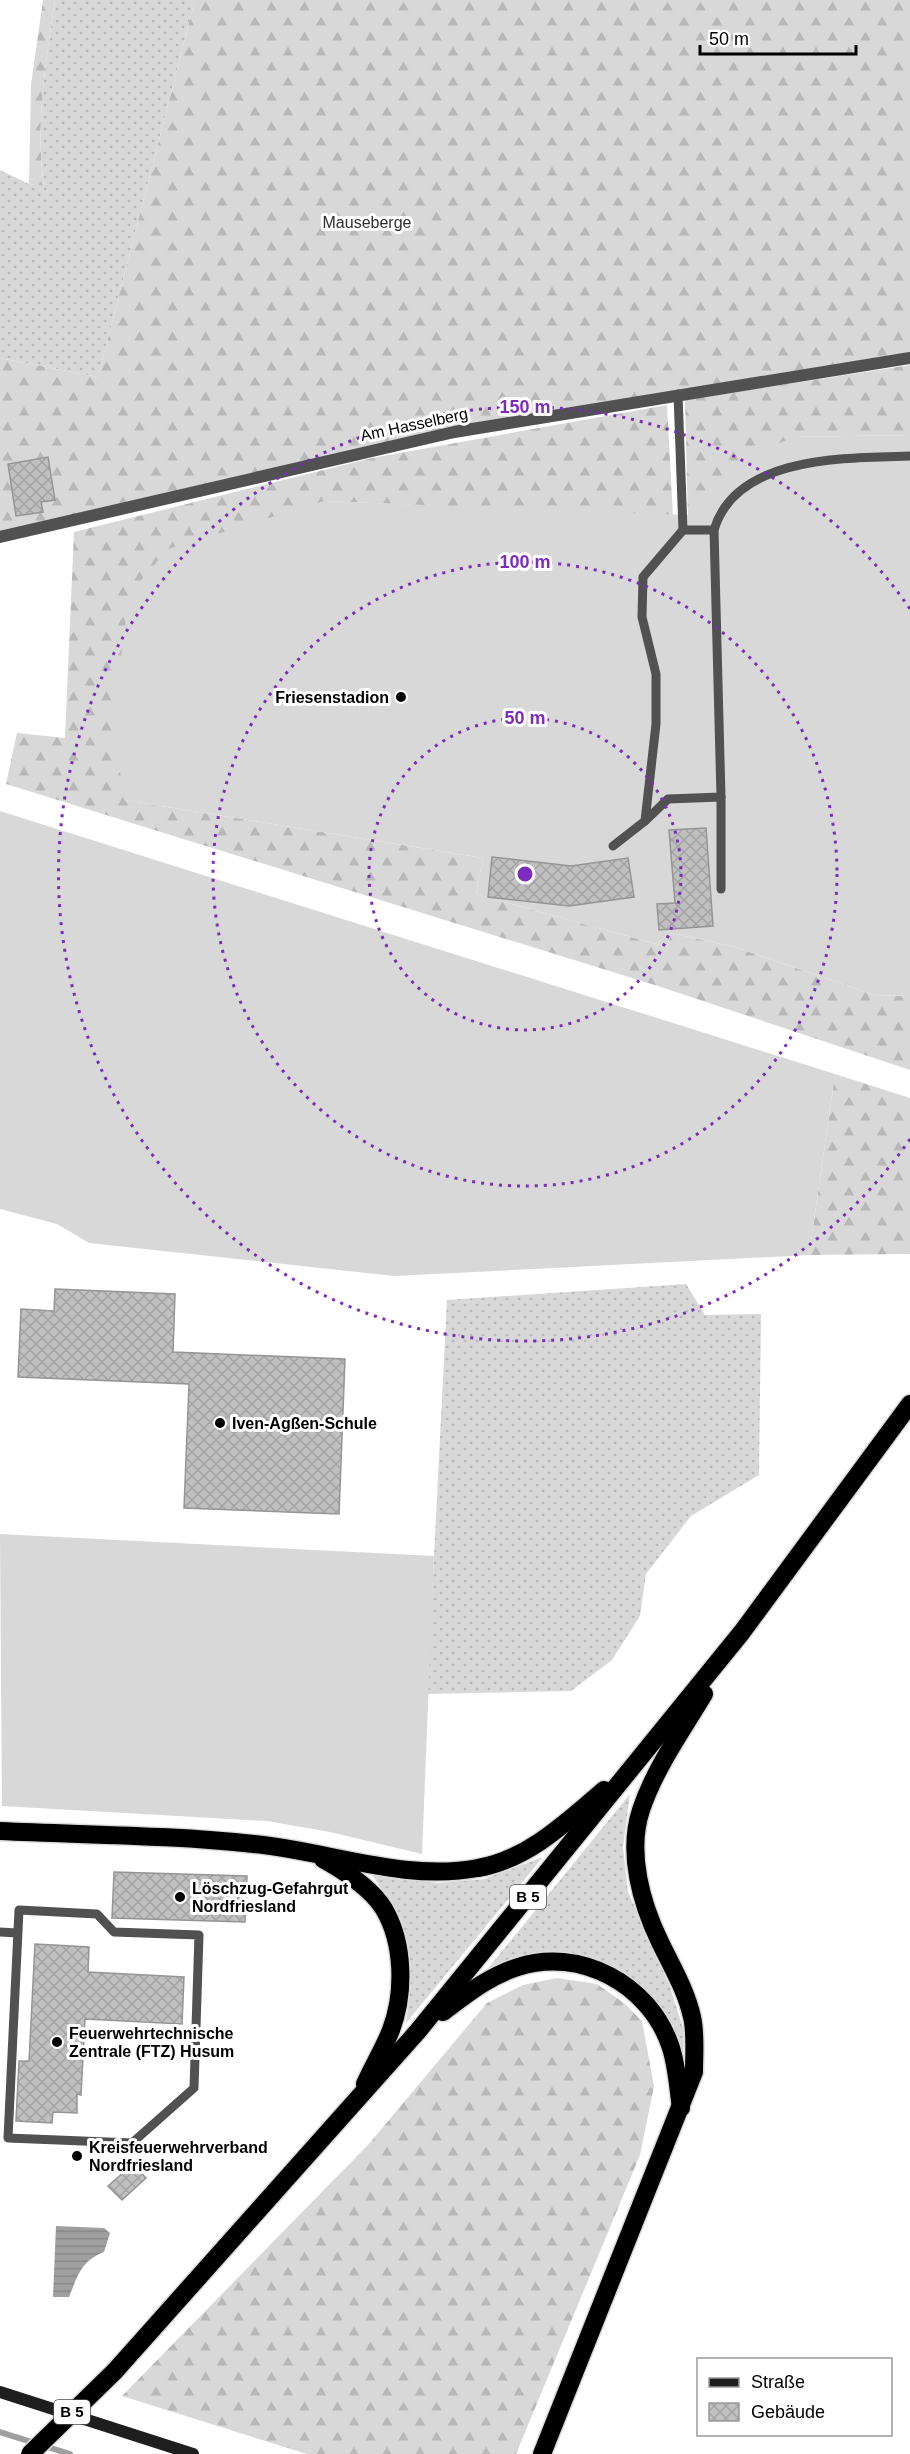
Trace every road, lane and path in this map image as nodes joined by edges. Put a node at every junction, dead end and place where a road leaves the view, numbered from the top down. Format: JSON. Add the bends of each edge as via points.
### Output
{"nodes":[{"id":1,"x":910,"y":358,"type":"edge"},
{"id":2,"x":678,"y":394,"type":"junction"},
{"id":3,"x":910,"y":456,"type":"edge"},
{"id":4,"x":683,"y":530,"type":"junction"},
{"id":5,"x":714,"y":530,"type":"junction"},
{"id":6,"x":0,"y":537,"type":"edge"},
{"id":7,"x":722,"y":797,"type":"junction"},
{"id":8,"x":645,"y":821,"type":"junction"},
{"id":9,"x":613,"y":846,"type":"dead end"},
{"id":10,"x":721,"y":889,"type":"dead end"},
{"id":11,"x":910,"y":1404,"type":"edge"},
{"id":12,"x":742,"y":1632,"type":"junction"},
{"id":13,"x":637,"y":1763,"type":"junction"},
{"id":14,"x":0,"y":1831,"type":"edge"},
{"id":15,"x":309,"y":1851,"type":"junction"},
{"id":16,"x":0,"y":1932,"type":"edge"},
{"id":17,"x":17,"y":1933,"type":"junction"},
{"id":18,"x":418,"y":2031,"type":"junction"},
{"id":19,"x":354,"y":2106,"type":"junction"},
{"id":20,"x":681,"y":2110,"type":"junction"},
{"id":21,"x":0,"y":2392,"type":"edge"},
{"id":22,"x":30,"y":2454,"type":"edge"},
{"id":23,"x":193,"y":2454,"type":"edge"},
{"id":24,"x":542,"y":2454,"type":"edge"}],
"edges":[{"from":1,"to":2,"type":"street","name":"Am Hasselberg"},
{"from":2,"to":4,"type":"lane"},
{"from":2,"to":6,"type":"street","name":"Am Hasselberg","via":[[385,446]]},
{"from":3,"to":5,"type":"lane","via":[[807,462],[775,472],[734,497],[719,513]]},
{"from":4,"to":5,"type":"lane"},
{"from":4,"to":8,"type":"lane","via":[[644,577],[642,617],[656,674],[656,724]]},
{"from":5,"to":7,"type":"lane"},
{"from":7,"to":8,"type":"lane","via":[[668,799]]},
{"from":7,"to":10,"type":"lane"},
{"from":8,"to":9,"type":"lane"},
{"from":11,"to":12,"type":"highway","number":"B 5"},
{"from":12,"to":13,"type":"highway","number":"B 5"},
{"from":12,"to":20,"type":"highway","via":[[657,1772],[640,1811],[634,1845],[640,1888],[693,2018],[694,2072]]},
{"from":13,"to":15,"type":"highway","via":[[558,1829],[520,1854],[480,1868],[436,1873]]},
{"from":13,"to":18,"type":"highway","number":"B 5"},
{"from":14,"to":15,"type":"highway","via":[[253,1844]]},
{"from":15,"to":19,"type":"highway","via":[[348,1874],[383,1908],[397,1945],[401,1983],[392,2029]]},
{"from":16,"to":17,"type":"lane"},
{"from":17,"to":17,"type":"lane","via":[[8,2138],[132,2142],[194,2088],[199,1935],[114,1932],[97,1914],[19,1910]]},
{"from":18,"to":19,"type":"highway","number":"B 5"},
{"from":18,"to":20,"type":"highway","via":[[478,1985],[519,1967],[558,1961],[600,1969],[634,1991],[655,2014],[670,2045]]},
{"from":19,"to":22,"type":"highway","number":"B 5","bridge":true,"via":[[115,2371]]},
{"from":20,"to":24,"type":"highway"},
{"from":21,"to":23,"type":"street"}]}
